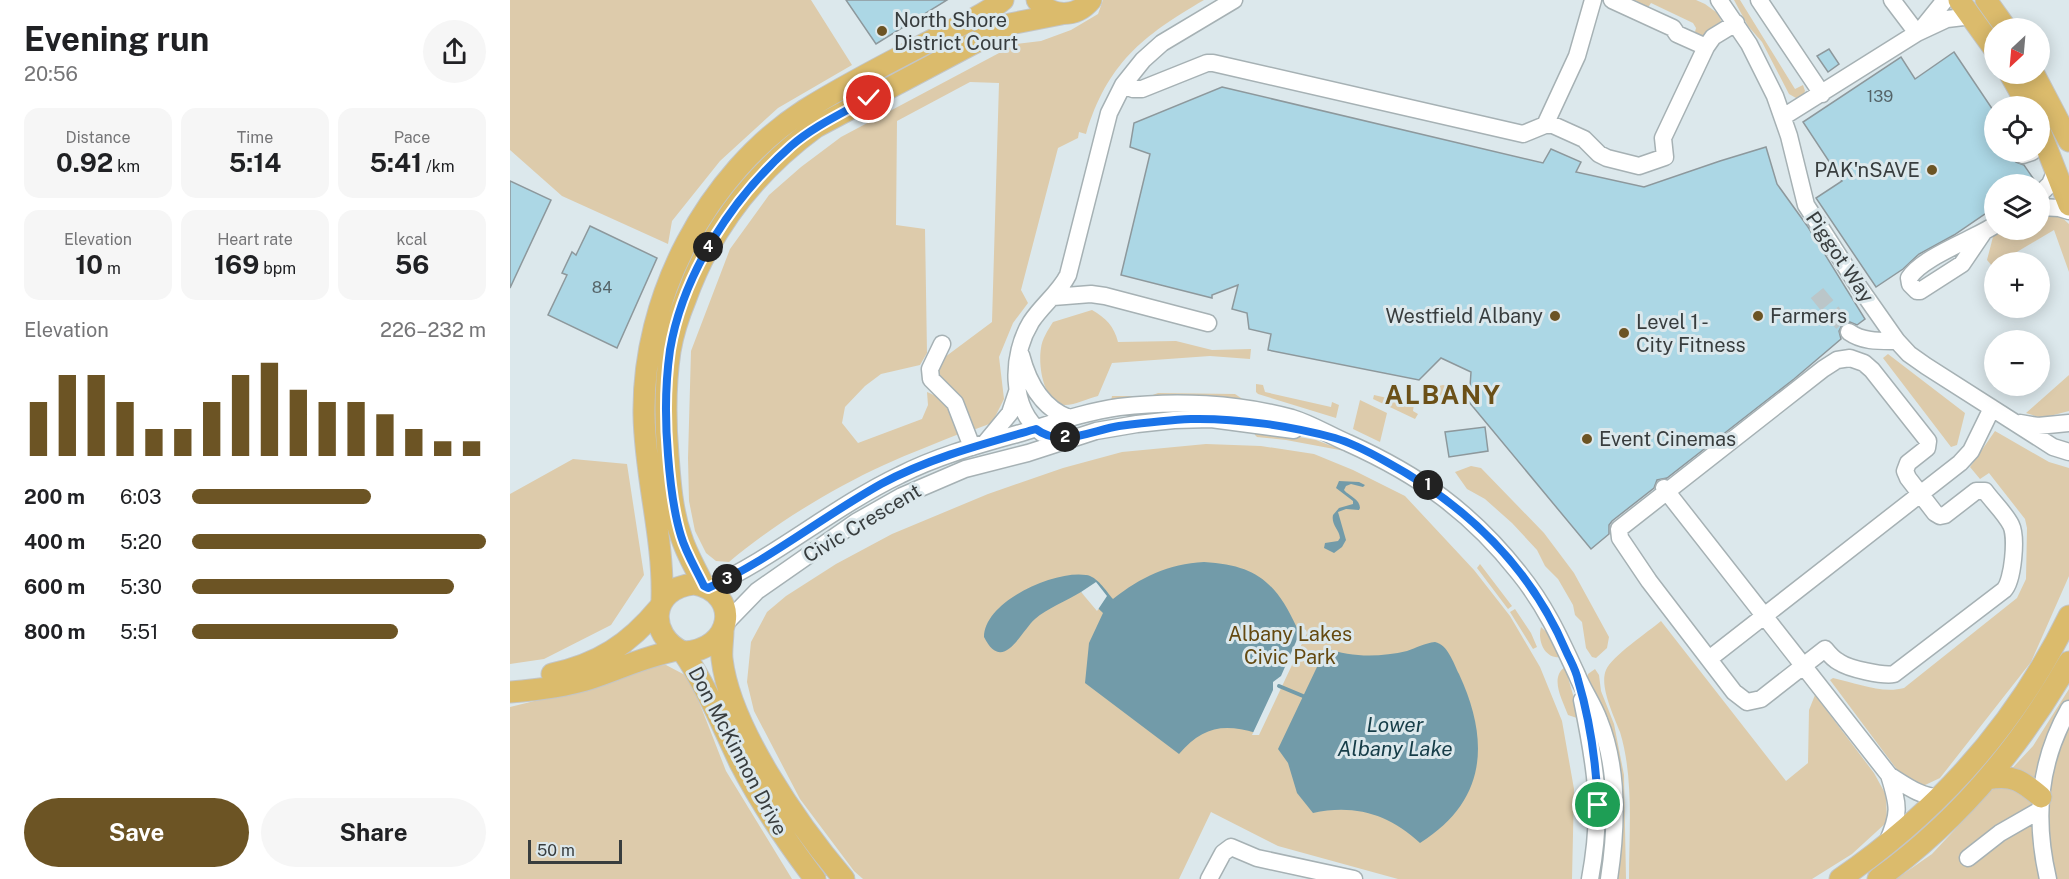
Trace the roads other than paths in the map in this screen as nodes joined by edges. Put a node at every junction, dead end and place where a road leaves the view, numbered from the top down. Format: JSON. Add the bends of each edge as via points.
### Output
{"nodes":[{"id":1,"x":1003,"y":0,"type":"edge"},
{"id":2,"x":1037,"y":0,"type":"edge"},
{"id":3,"x":1091,"y":0,"type":"edge"},
{"id":4,"x":1234,"y":0,"type":"edge"},
{"id":5,"x":1593,"y":0,"type":"edge"},
{"id":6,"x":1612,"y":0,"type":"edge"},
{"id":7,"x":1759,"y":0,"type":"edge"},
{"id":8,"x":1892,"y":0,"type":"edge"},
{"id":9,"x":1945,"y":0,"type":"edge"},
{"id":10,"x":1986,"y":0,"type":"edge"},
{"id":11,"x":1719,"y":2,"type":"edge"},
{"id":12,"x":1966,"y":8,"type":"edge"},
{"id":13,"x":1061,"y":14,"type":"junction"},
{"id":14,"x":1999,"y":18,"type":"edge"},
{"id":15,"x":1736,"y":23,"type":"junction"},
{"id":16,"x":1917,"y":33,"type":"junction"},
{"id":17,"x":1984,"y":34,"type":"edge"},
{"id":18,"x":1706,"y":47,"type":"junction"},
{"id":19,"x":2039,"y":84,"type":"edge"},
{"id":20,"x":1123,"y":85,"type":"junction"},
{"id":21,"x":1822,"y":94,"type":"junction"},
{"id":22,"x":1783,"y":117,"type":"junction"},
{"id":23,"x":1545,"y":125,"type":"junction"},
{"id":24,"x":2069,"y":141,"type":"edge"},
{"id":25,"x":2043,"y":162,"type":"edge"},
{"id":26,"x":2069,"y":205,"type":"edge"},
{"id":27,"x":2050,"y":208,"type":"edge"},
{"id":28,"x":2069,"y":211,"type":"edge"},
{"id":29,"x":1053,"y":297,"type":"junction"},
{"id":30,"x":1208,"y":323,"type":"dead end"},
{"id":31,"x":1849,"y":332,"type":"tunnel mouth"},
{"id":32,"x":1897,"y":341,"type":"junction"},
{"id":33,"x":942,"y":344,"type":"dead end"},
{"id":34,"x":1020,"y":351,"type":"junction"},
{"id":35,"x":1035,"y":389,"type":"junction"},
{"id":36,"x":1017,"y":392,"type":"junction"},
{"id":37,"x":1992,"y":408,"type":"junction"},
{"id":38,"x":1069,"y":418,"type":"junction"},
{"id":39,"x":2016,"y":423,"type":"junction"},
{"id":40,"x":2069,"y":423,"type":"edge"},
{"id":41,"x":1036,"y":429,"type":"junction"},
{"id":42,"x":1078,"y":436,"type":"junction"},
{"id":43,"x":1336,"y":438,"type":"junction"},
{"id":44,"x":979,"y":445,"type":"junction"},
{"id":45,"x":2069,"y":452,"type":"edge"},
{"id":46,"x":1004,"y":458,"type":"junction"},
{"id":47,"x":1666,"y":490,"type":"junction"},
{"id":48,"x":1921,"y":494,"type":"junction"},
{"id":49,"x":706,"y":587,"type":"junction"},
{"id":50,"x":660,"y":604,"type":"junction"},
{"id":51,"x":1765,"y":615,"type":"junction"},
{"id":52,"x":2069,"y":616,"type":"edge"},
{"id":53,"x":724,"y":628,"type":"junction"},
{"id":54,"x":681,"y":651,"type":"junction"},
{"id":55,"x":1709,"y":659,"type":"junction"},
{"id":56,"x":2069,"y":662,"type":"edge"},
{"id":57,"x":1804,"y":665,"type":"junction"},
{"id":58,"x":1578,"y":678,"type":"junction"},
{"id":59,"x":510,"y":681,"type":"edge"},
{"id":60,"x":510,"y":692,"type":"edge"},
{"id":61,"x":2069,"y":709,"type":"edge"},
{"id":62,"x":1889,"y":775,"type":"junction"},
{"id":63,"x":1987,"y":779,"type":"junction"},
{"id":64,"x":1941,"y":797,"type":"junction"},
{"id":65,"x":2041,"y":804,"type":"junction"},
{"id":66,"x":1886,"y":846,"type":"junction"},
{"id":67,"x":1968,"y":858,"type":"dead end"},
{"id":68,"x":815,"y":879,"type":"edge"},
{"id":69,"x":844,"y":879,"type":"edge"},
{"id":70,"x":1209,"y":879,"type":"edge"},
{"id":71,"x":1354,"y":879,"type":"edge"},
{"id":72,"x":1590,"y":879,"type":"edge"},
{"id":73,"x":1609,"y":879,"type":"edge"},
{"id":74,"x":1840,"y":879,"type":"edge"},
{"id":75,"x":1878,"y":879,"type":"edge"},
{"id":76,"x":2048,"y":879,"type":"edge"}],
"edges":[{"from":1,"to":50,"type":"main road","via":[[827,96],[780,128],[743,164],[693,231],[660,308],[645,390],[645,436],[661,561]]},
{"from":2,"to":13,"type":"main road","via":[[1048,10]]},
{"from":3,"to":13,"type":"main road","via":[[1080,10]]},
{"from":4,"to":20,"type":"street","via":[[1162,43]]},
{"from":5,"to":23,"type":"street","via":[[1577,56]]},
{"from":6,"to":18,"type":"street"},
{"from":7,"to":21,"type":"street"},
{"from":8,"to":16,"type":"street"},
{"from":9,"to":16,"type":"street"},
{"from":10,"to":14,"type":"main road"},
{"from":11,"to":15,"type":"street","name":"Piggot Way"},
{"from":12,"to":16,"type":"street"},
{"from":12,"to":17,"type":"main road"},
{"from":13,"to":49,"type":"main road","via":[[1010,24],[816,128],[769,166],[710,242],[678,318],[670,348],[666,406],[669,469],[678,527]]},
{"from":15,"to":18,"type":"street","via":[[1713,37]]},
{"from":15,"to":22,"type":"street","name":"Piggot Way"},
{"from":16,"to":21,"type":"street"},
{"from":18,"to":23,"type":"street","via":[[1664,138],[1665,157],[1639,166],[1602,157],[1584,139]]},
{"from":19,"to":24,"type":"main road"},
{"from":20,"to":23,"type":"street","via":[[1142,89],[1213,63],[1523,135]]},
{"from":20,"to":29,"type":"street","via":[[1109,113],[1068,275]]},
{"from":21,"to":22,"type":"street"},
{"from":22,"to":32,"type":"street","name":"Piggot Way","via":[[1806,205],[1863,280]]},
{"from":25,"to":26,"type":"main road"},
{"from":27,"to":28,"type":"street"},
{"from":29,"to":30,"type":"street","via":[[1105,296]]},
{"from":29,"to":34,"type":"street","via":[[1031,322]]},
{"from":31,"to":32,"type":"street","via":[[1870,340]]},
{"from":32,"to":37,"type":"street","name":"Piggot Way","via":[[1926,366]]},
{"from":33,"to":44,"type":"street","via":[[930,369],[931,379],[955,403]]},
{"from":34,"to":35,"type":"street"},
{"from":34,"to":36,"type":"street"},
{"from":35,"to":38,"type":"street","via":[[1046,406]]},
{"from":35,"to":41,"type":"street","via":[[1039,416]]},
{"from":36,"to":41,"type":"street"},
{"from":36,"to":44,"type":"street","via":[[1010,414]]},
{"from":37,"to":39,"type":"street","name":"Piggot Way"},
{"from":37,"to":48,"type":"street","via":[[1971,451]]},
{"from":38,"to":41,"type":"street","name":"Civic Crescent"},
{"from":38,"to":43,"type":"street","name":"Civic Crescent","via":[[1118,407],[1193,404],[1273,414],[1314,426]]},
{"from":39,"to":40,"type":"street","name":"Piggot Way"},
{"from":39,"to":45,"type":"street","name":"Piggot Way","via":[[2053,447]]},
{"from":41,"to":42,"type":"street","via":[[1047,435]]},
{"from":41,"to":44,"type":"street","name":"Civic Crescent"},
{"from":41,"to":46,"type":"street","via":[[1025,446]]},
{"from":42,"to":43,"type":"street","name":"Civic Crescent","via":[[1137,424],[1211,419]]},
{"from":42,"to":46,"type":"street","name":"Civic Crescent"},
{"from":43,"to":58,"type":"street","name":"Civic Crescent","via":[[1431,488],[1484,532],[1539,600]]},
{"from":44,"to":49,"type":"street","name":"Civic Crescent","via":[[905,472],[748,568]]},
{"from":46,"to":53,"type":"street","name":"Civic Crescent","via":[[942,477],[863,518],[757,591]]},
{"from":47,"to":48,"type":"street","via":[[1823,369],[1837,360],[1850,358],[1872,370],[1928,441],[1927,448],[1905,468]]},
{"from":47,"to":51,"type":"street"},
{"from":47,"to":55,"type":"street","via":[[1619,529],[1620,538]]},
{"from":48,"to":51,"type":"street"},
{"from":48,"to":57,"type":"street","via":[[1935,513],[1943,516],[1976,491],[1985,491],[2013,530],[2007,587],[1894,674],[1845,666],[1825,649]]},
{"from":49,"to":50,"type":"main road","via":[[679,587]]},
{"from":49,"to":53,"type":"main road","via":[[716,593],[724,608]]},
{"from":50,"to":54,"type":"main road","via":[[663,633]]},
{"from":50,"to":59,"type":"main road","via":[[633,636],[608,654],[558,673]]},
{"from":51,"to":55,"type":"street"},
{"from":51,"to":57,"type":"street"},
{"from":52,"to":64,"type":"main road","via":[[2034,681],[2003,726]]},
{"from":53,"to":54,"type":"main road","via":[[708,646],[694,652]]},
{"from":53,"to":69,"type":"main road","name":"Don McKinnon Drive","via":[[724,670],[745,728],[779,791],[818,849]]},
{"from":54,"to":60,"type":"main road","via":[[645,657],[586,680]]},
{"from":54,"to":68,"type":"main road","name":"Don McKinnon Drive","via":[[708,694],[759,797]]},
{"from":55,"to":57,"type":"street","via":[[1740,698],[1751,702],[1761,699]]},
{"from":56,"to":63,"type":"main road","via":[[2033,720]]},
{"from":57,"to":62,"type":"street"},
{"from":58,"to":72,"type":"street","name":"Civic Crescent","via":[[1597,784],[1597,828]]},
{"from":58,"to":73,"type":"street","name":"Civic Crescent","via":[[1599,719],[1611,766],[1614,825]]},
{"from":61,"to":65,"type":"street","via":[[2052,743]]},
{"from":62,"to":64,"type":"street","via":[[1918,792]]},
{"from":62,"to":66,"type":"street","via":[[1897,815]]},
{"from":63,"to":65,"type":"main road","via":[[2015,778]]},
{"from":63,"to":75,"type":"main road","via":[[1943,824]]},
{"from":64,"to":66,"type":"main road"},
{"from":65,"to":67,"type":"street"},
{"from":65,"to":76,"type":"street","via":[[2039,836]]},
{"from":66,"to":74,"type":"main road"},
{"from":70,"to":71,"type":"street","via":[[1220,856],[1233,847],[1257,858]]}]}
